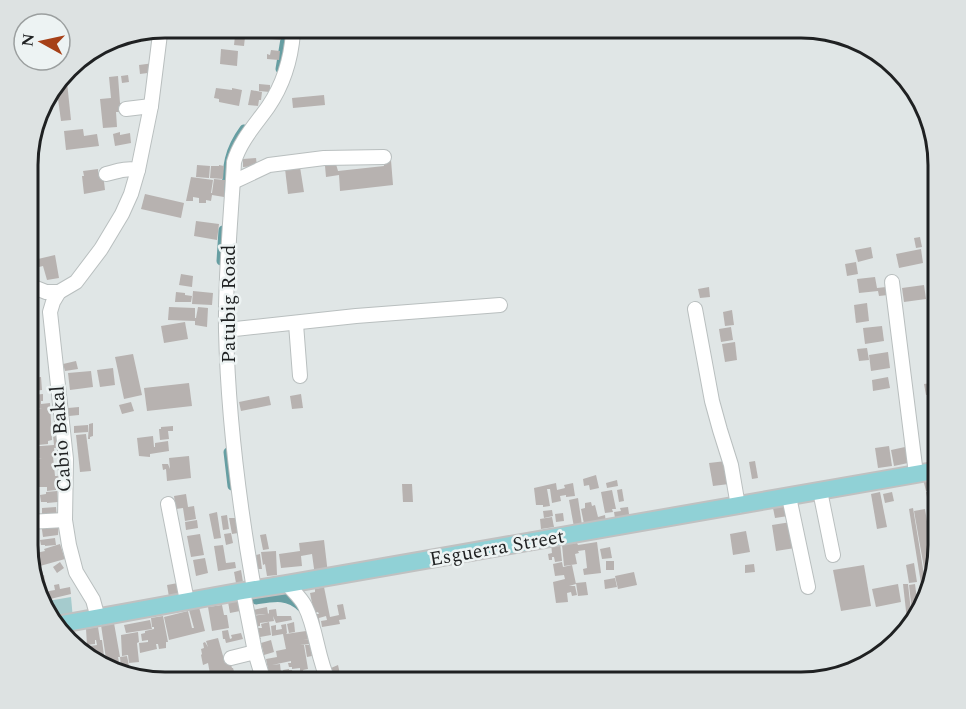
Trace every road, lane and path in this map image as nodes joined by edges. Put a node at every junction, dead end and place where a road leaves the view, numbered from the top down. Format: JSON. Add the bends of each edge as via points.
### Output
{"nodes":[{"id":1,"x":159,"y":38,"type":"edge"},
{"id":2,"x":291,"y":38,"type":"edge"},
{"id":3,"x":151,"y":106,"type":"junction"},
{"id":4,"x":126,"y":109,"type":"dead end"},
{"id":5,"x":384,"y":157,"type":"dead end"},
{"id":6,"x":138,"y":170,"type":"junction"},
{"id":7,"x":106,"y":174,"type":"dead end"},
{"id":8,"x":233,"y":182,"type":"junction"},
{"id":9,"x":892,"y":282,"type":"dead end"},
{"id":10,"x":38,"y":289,"type":"edge"},
{"id":11,"x":59,"y":292,"type":"junction"},
{"id":12,"x":500,"y":305,"type":"dead end"},
{"id":13,"x":695,"y":309,"type":"dead end"},
{"id":14,"x":296,"y":324,"type":"junction"},
{"id":15,"x":226,"y":330,"type":"junction"},
{"id":16,"x":300,"y":376,"type":"dead end"},
{"id":17,"x":928,"y":472,"type":"edge"},
{"id":18,"x":916,"y":474,"type":"junction"},
{"id":19,"x":820,"y":491,"type":"junction"},
{"id":20,"x":789,"y":497,"type":"junction"},
{"id":21,"x":168,"y":504,"type":"dead end"},
{"id":22,"x":738,"y":506,"type":"junction"},
{"id":23,"x":65,"y":520,"type":"junction"},
{"id":24,"x":38,"y":521,"type":"edge"},
{"id":25,"x":833,"y":555,"type":"dead end"},
{"id":26,"x":287,"y":584,"type":"junction"},
{"id":27,"x":808,"y":587,"type":"dead end"},
{"id":28,"x":248,"y":590,"type":"junction"},
{"id":29,"x":188,"y":601,"type":"junction"},
{"id":30,"x":98,"y":618,"type":"junction"},
{"id":31,"x":65,"y":623,"type":"edge"},
{"id":32,"x":255,"y":652,"type":"junction"},
{"id":33,"x":231,"y":658,"type":"dead end"},
{"id":34,"x":261,"y":671,"type":"edge"},
{"id":35,"x":325,"y":671,"type":"edge"}],
"edges":[{"from":1,"to":3,"type":"street"},
{"from":2,"to":8,"type":"street","name":"Patubig Road","via":[[282,82],[236,154]]},
{"from":3,"to":4,"type":"street"},
{"from":3,"to":6,"type":"street"},
{"from":5,"to":8,"type":"street","via":[[324,158],[270,165]]},
{"from":6,"to":7,"type":"street","via":[[129,168]]},
{"from":6,"to":11,"type":"street","via":[[122,214],[101,249],[76,282]]},
{"from":8,"to":15,"type":"street","name":"Patubig Road"},
{"from":9,"to":18,"type":"street"},
{"from":10,"to":11,"type":"street"},
{"from":11,"to":23,"type":"street","name":"Cabio Bakal","via":[[50,312],[66,459]]},
{"from":12,"to":14,"type":"street"},
{"from":13,"to":22,"type":"street"},
{"from":14,"to":15,"type":"street"},
{"from":14,"to":16,"type":"street"},
{"from":15,"to":28,"type":"street","name":"Patubig Road"},
{"from":17,"to":18,"type":"main road","name":"Esguerra Street"},
{"from":18,"to":19,"type":"main road","name":"Esguerra Street"},
{"from":19,"to":20,"type":"main road","name":"Esguerra Street"},
{"from":19,"to":25,"type":"street"},
{"from":20,"to":22,"type":"main road","name":"Esguerra Street"},
{"from":20,"to":27,"type":"street"},
{"from":21,"to":29,"type":"street"},
{"from":22,"to":26,"type":"main road","name":"Esguerra Street"},
{"from":23,"to":24,"type":"street"},
{"from":23,"to":30,"type":"street","name":"Cabio Bakal","via":[[76,572],[93,600]]},
{"from":26,"to":28,"type":"main road","name":"Esguerra Street"},
{"from":26,"to":35,"type":"street","via":[[304,603]]},
{"from":28,"to":29,"type":"main road","name":"Esguerra Street"},
{"from":28,"to":32,"type":"street","name":"Patubig Road"},
{"from":29,"to":30,"type":"main road","name":"Esguerra Street"},
{"from":30,"to":31,"type":"main road","name":"Esguerra Street"},
{"from":32,"to":33,"type":"street"},
{"from":32,"to":34,"type":"street","name":"Patubig Road"}]}
